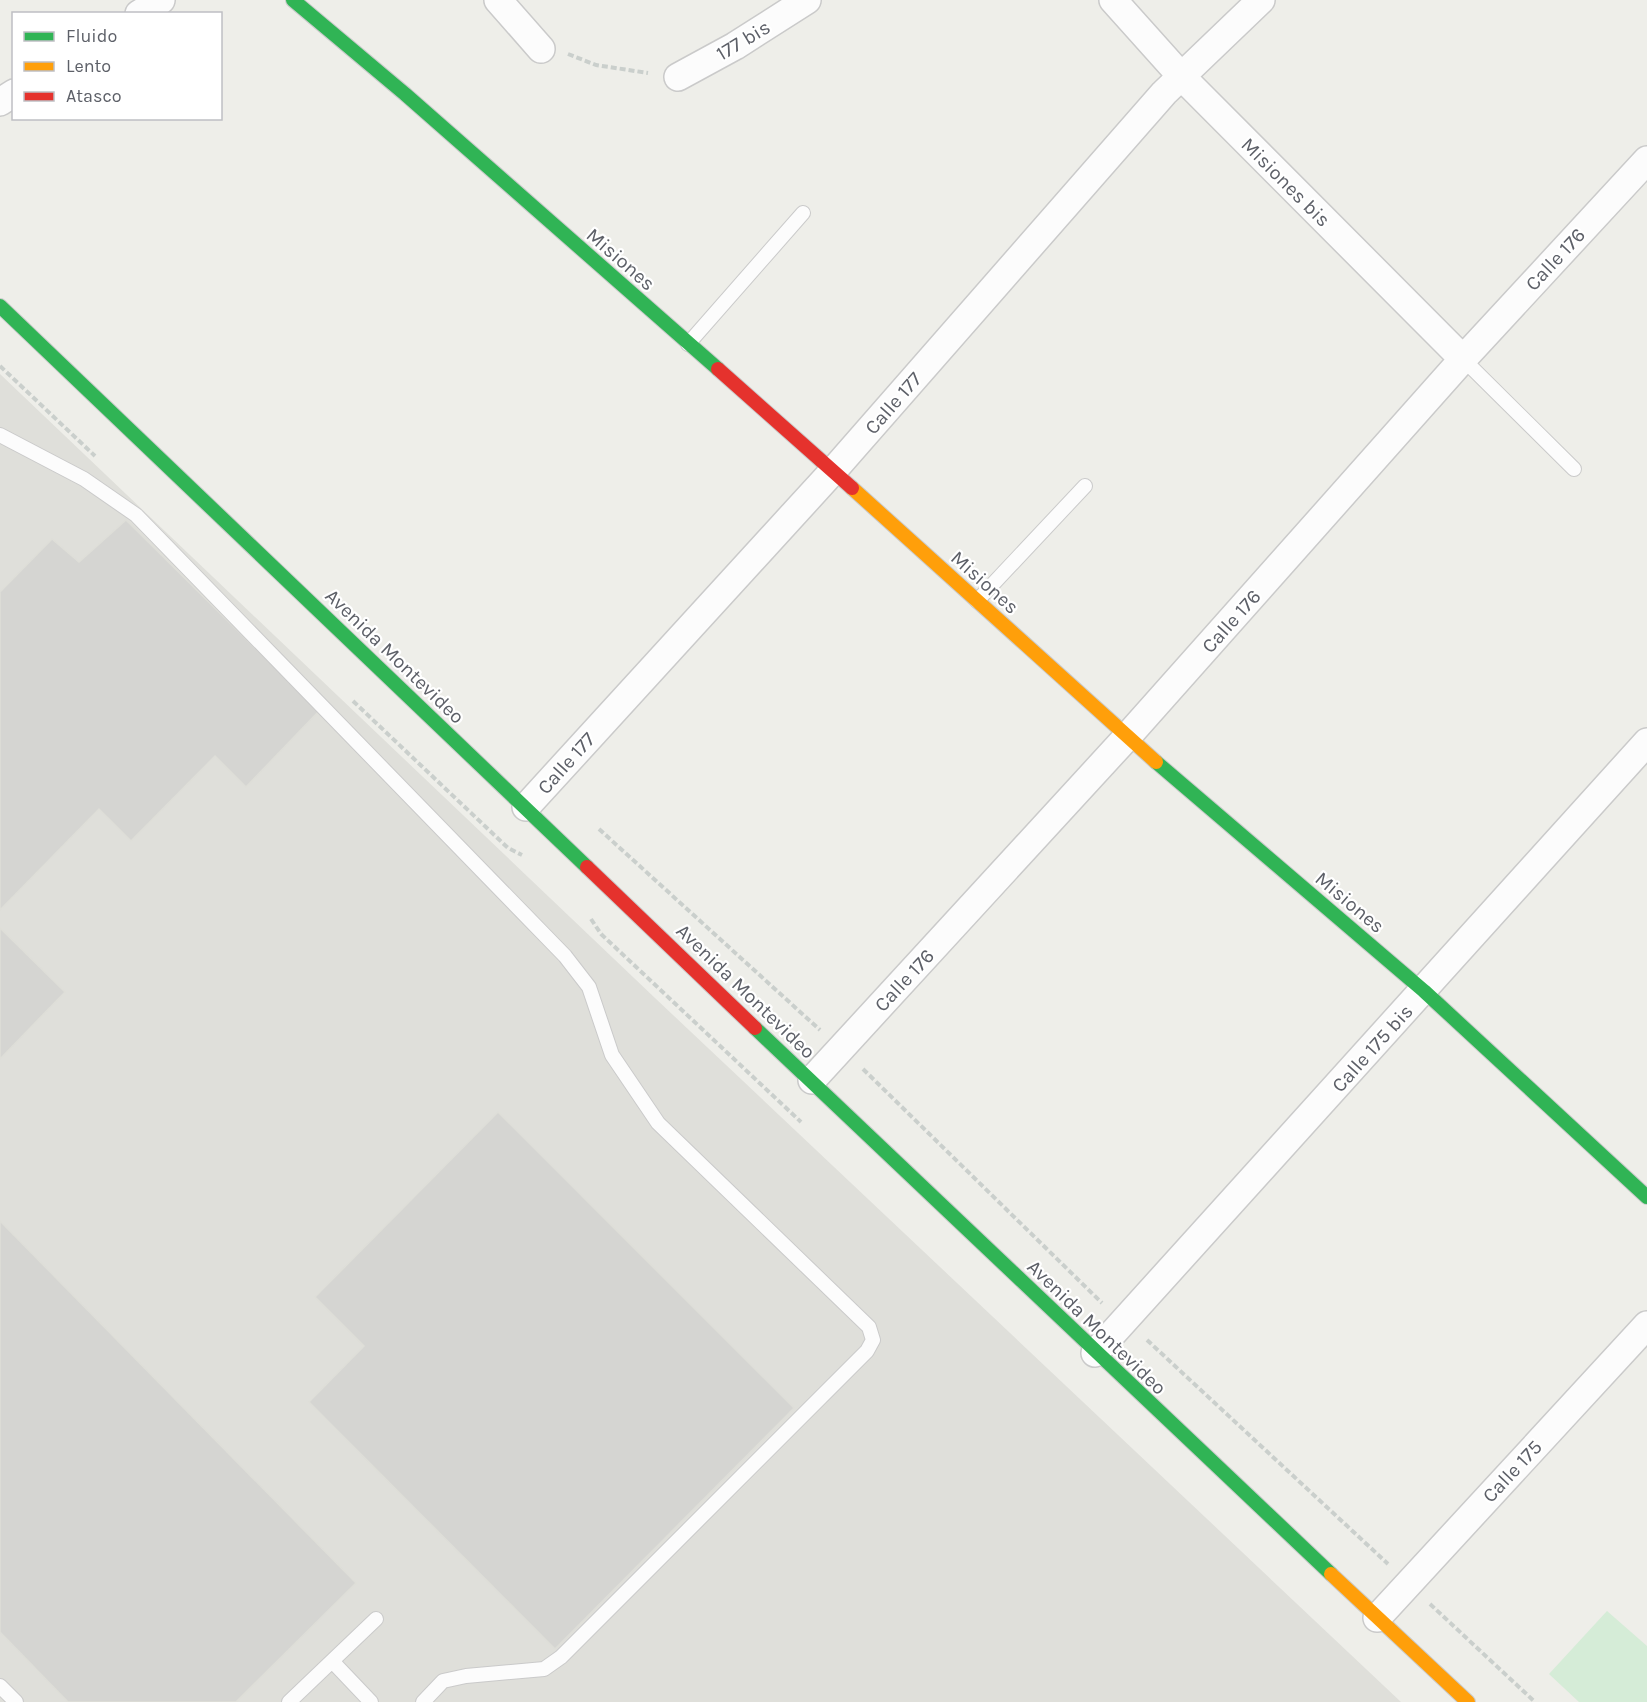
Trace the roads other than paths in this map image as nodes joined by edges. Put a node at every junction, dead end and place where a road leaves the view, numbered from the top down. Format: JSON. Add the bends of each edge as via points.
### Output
{"nodes":[{"id":1,"x":161,"y":0,"type":"edge"},
{"id":2,"x":293,"y":0,"type":"edge"},
{"id":3,"x":498,"y":0,"type":"edge"},
{"id":4,"x":807,"y":0,"type":"edge"},
{"id":5,"x":1113,"y":0,"type":"edge"},
{"id":6,"x":1261,"y":0,"type":"edge"},
{"id":7,"x":142,"y":12,"type":"edge"},
{"id":8,"x":541,"y":49,"type":"road end"},
{"id":9,"x":1182,"y":76,"type":"junction"},
{"id":10,"x":678,"y":77,"type":"road end"},
{"id":11,"x":1646,"y":163,"type":"edge"},
{"id":12,"x":803,"y":213,"type":"dead end"},
{"id":13,"x":0,"y":306,"type":"edge"},
{"id":14,"x":688,"y":344,"type":"junction"},
{"id":15,"x":1463,"y":359,"type":"junction"},
{"id":16,"x":0,"y":435,"type":"edge"},
{"id":17,"x":1575,"y":469,"type":"dead end"},
{"id":18,"x":833,"y":471,"type":"junction"},
{"id":19,"x":1085,"y":486,"type":"dead end"},
{"id":20,"x":977,"y":601,"type":"junction"},
{"id":21,"x":1127,"y":737,"type":"junction"},
{"id":22,"x":1647,"y":742,"type":"edge"},
{"id":23,"x":526,"y":807,"type":"junction"},
{"id":24,"x":1424,"y":991,"type":"junction"},
{"id":25,"x":812,"y":1080,"type":"junction"},
{"id":26,"x":1647,"y":1197,"type":"edge"},
{"id":27,"x":1647,"y":1325,"type":"edge"},
{"id":28,"x":1095,"y":1353,"type":"junction"},
{"id":29,"x":1377,"y":1618,"type":"junction"},
{"id":30,"x":376,"y":1619,"type":"dead end"},
{"id":31,"x":332,"y":1661,"type":"junction"},
{"id":32,"x":0,"y":1686,"type":"edge"},
{"id":33,"x":16,"y":1702,"type":"edge"},
{"id":34,"x":289,"y":1702,"type":"edge"},
{"id":35,"x":371,"y":1702,"type":"edge"},
{"id":36,"x":423,"y":1702,"type":"edge"},
{"id":37,"x":1468,"y":1702,"type":"edge"}],
"edges":[{"from":1,"to":7,"type":"street"},
{"from":2,"to":14,"type":"street","name":"Misiones"},
{"from":3,"to":8,"type":"street"},
{"from":4,"to":10,"type":"street","name":"177 bis"},
{"from":5,"to":9,"type":"street","name":"Misiones bis"},
{"from":6,"to":9,"type":"street","name":"Calle 177"},
{"from":9,"to":15,"type":"street","name":"Misiones bis"},
{"from":9,"to":18,"type":"street","name":"Calle 177"},
{"from":11,"to":15,"type":"street","name":"Calle 176"},
{"from":12,"to":14,"type":"lane"},
{"from":13,"to":23,"type":"street","name":"Avenida Montevideo"},
{"from":14,"to":18,"type":"street","name":"Misiones"},
{"from":15,"to":17,"type":"lane"},
{"from":15,"to":21,"type":"street","name":"Calle 176"},
{"from":16,"to":36,"type":"lane","via":[[84,479],[136,515],[565,956],[589,987],[612,1055],[658,1123],[869,1327],[873,1340],[867,1351],[561,1657],[544,1669],[443,1681]]},
{"from":18,"to":20,"type":"street","name":"Misiones"},
{"from":18,"to":23,"type":"street","name":"Calle 177"},
{"from":19,"to":20,"type":"lane"},
{"from":20,"to":21,"type":"street","name":"Misiones"},
{"from":21,"to":24,"type":"street","name":"Misiones"},
{"from":21,"to":25,"type":"street","name":"Calle 176"},
{"from":22,"to":24,"type":"street","name":"Calle 175 bis"},
{"from":23,"to":25,"type":"street","name":"Avenida Montevideo"},
{"from":24,"to":26,"type":"street","name":"Misiones"},
{"from":24,"to":28,"type":"street","name":"Calle 175 bis"},
{"from":25,"to":28,"type":"street","name":"Avenida Montevideo"},
{"from":27,"to":29,"type":"street","name":"Calle 175"},
{"from":28,"to":29,"type":"street","name":"Avenida Montevideo"},
{"from":29,"to":37,"type":"street","name":"Avenida Montevideo"},
{"from":30,"to":31,"type":"lane"},
{"from":31,"to":34,"type":"lane"},
{"from":31,"to":35,"type":"lane"},
{"from":32,"to":33,"type":"lane"}]}
